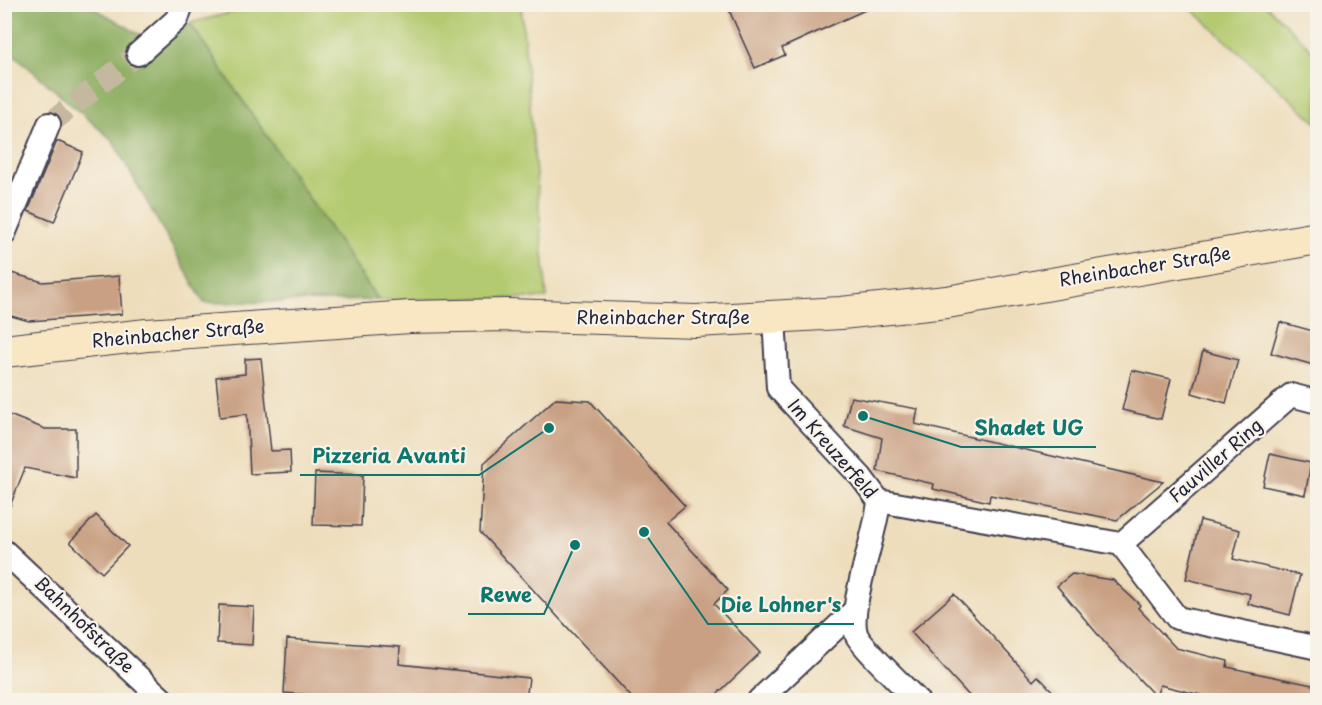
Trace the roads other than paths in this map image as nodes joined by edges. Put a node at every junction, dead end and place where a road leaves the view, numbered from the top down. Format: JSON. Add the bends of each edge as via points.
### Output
{"nodes":[{"id":1,"x":182,"y":4,"type":"edge"},
{"id":2,"x":138,"y":54,"type":"tunnel mouth"},
{"id":3,"x":49,"y":124,"type":"tunnel mouth"},
{"id":4,"x":4,"y":234,"type":"edge"},
{"id":5,"x":1317,"y":238,"type":"edge"},
{"id":6,"x":774,"y":317,"type":"junction"},
{"id":7,"x":4,"y":351,"type":"edge"},
{"id":8,"x":1317,"y":402,"type":"edge"},
{"id":9,"x":879,"y":501,"type":"junction"},
{"id":10,"x":1121,"y":544,"type":"junction"},
{"id":11,"x":4,"y":551,"type":"edge"},
{"id":12,"x":855,"y":610,"type":"junction"},
{"id":13,"x":1317,"y":648,"type":"edge"},
{"id":14,"x":163,"y":700,"type":"edge"},
{"id":15,"x":759,"y":700,"type":"edge"},
{"id":16,"x":917,"y":700,"type":"edge"}],
"edges":[{"from":1,"to":2,"type":"street","via":[[177,19]]},
{"from":3,"to":4,"type":"street"},
{"from":5,"to":6,"type":"main road","name":"Rheinbacher Straße","via":[[947,302]]},
{"from":6,"to":7,"type":"main road","name":"Rheinbacher Straße","via":[[670,321],[507,315],[410,317],[147,335]]},
{"from":6,"to":9,"type":"street","name":"Im Kreuzerfeld","via":[[778,388]]},
{"from":8,"to":10,"type":"street","name":"Fauviller Ring","via":[[1291,395]]},
{"from":9,"to":10,"type":"street"},
{"from":9,"to":12,"type":"street","name":"Im Kreuzerfeld"},
{"from":10,"to":13,"type":"street","via":[[1177,618]]},
{"from":11,"to":14,"type":"street","name":"Bahnhofstraße"},
{"from":12,"to":15,"type":"street"},
{"from":12,"to":16,"type":"street","name":"Im Kreuzerfeld","via":[[857,636]]}]}
